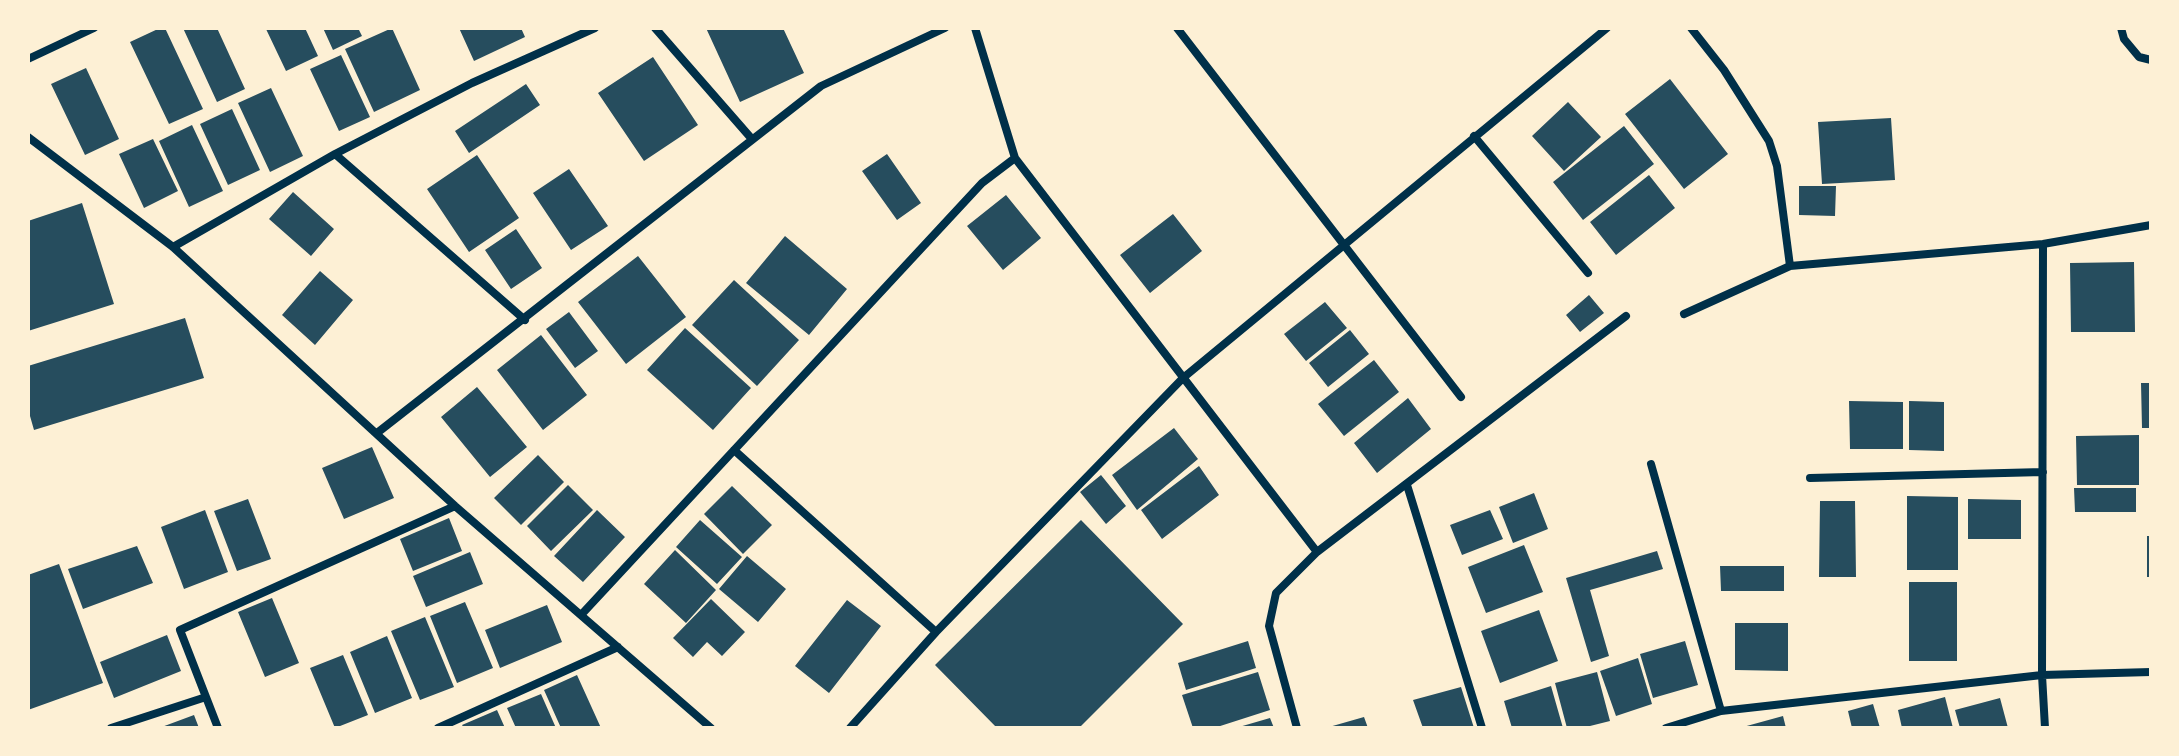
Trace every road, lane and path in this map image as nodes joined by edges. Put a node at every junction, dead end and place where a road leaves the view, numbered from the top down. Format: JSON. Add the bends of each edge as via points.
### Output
{"nodes":[{"id":1,"x":94,"y":28,"type":"edge"},
{"id":2,"x":595,"y":28,"type":"edge"},
{"id":3,"x":655,"y":28,"type":"edge"},
{"id":4,"x":945,"y":28,"type":"edge"},
{"id":5,"x":975,"y":28,"type":"edge"},
{"id":6,"x":1177,"y":28,"type":"edge"},
{"id":7,"x":1607,"y":28,"type":"edge"},
{"id":8,"x":1691,"y":28,"type":"edge"},
{"id":9,"x":2121,"y":28,"type":"edge"},
{"id":10,"x":28,"y":59,"type":"edge"},
{"id":11,"x":2151,"y":60,"type":"edge"},
{"id":12,"x":1474,"y":136,"type":"junction"},
{"id":13,"x":28,"y":137,"type":"edge"},
{"id":14,"x":751,"y":138,"type":"junction"},
{"id":15,"x":335,"y":154,"type":"junction"},
{"id":16,"x":1015,"y":158,"type":"junction"},
{"id":17,"x":2151,"y":225,"type":"edge"},
{"id":18,"x":2043,"y":244,"type":"junction"},
{"id":19,"x":1342,"y":245,"type":"junction"},
{"id":20,"x":173,"y":247,"type":"junction"},
{"id":21,"x":1790,"y":266,"type":"junction"},
{"id":22,"x":1588,"y":273,"type":"dead end"},
{"id":23,"x":1684,"y":314,"type":"dead end"},
{"id":24,"x":1626,"y":316,"type":"dead end"},
{"id":25,"x":525,"y":320,"type":"junction"},
{"id":26,"x":1183,"y":378,"type":"junction"},
{"id":27,"x":1461,"y":397,"type":"dead end"},
{"id":28,"x":377,"y":433,"type":"junction"},
{"id":29,"x":734,"y":450,"type":"junction"},
{"id":30,"x":1651,"y":464,"type":"dead end"},
{"id":31,"x":2043,"y":472,"type":"junction"},
{"id":32,"x":1810,"y":478,"type":"dead end"},
{"id":33,"x":1407,"y":485,"type":"junction"},
{"id":34,"x":455,"y":506,"type":"junction"},
{"id":35,"x":1317,"y":552,"type":"junction"},
{"id":36,"x":581,"y":615,"type":"junction"},
{"id":37,"x":936,"y":632,"type":"junction"},
{"id":38,"x":618,"y":647,"type":"junction"},
{"id":39,"x":2151,"y":672,"type":"edge"},
{"id":40,"x":2042,"y":675,"type":"junction"},
{"id":41,"x":206,"y":697,"type":"junction"},
{"id":42,"x":1721,"y":711,"type":"junction"},
{"id":43,"x":111,"y":728,"type":"edge"},
{"id":44,"x":218,"y":728,"type":"edge"},
{"id":45,"x":438,"y":728,"type":"edge"},
{"id":46,"x":711,"y":728,"type":"edge"},
{"id":47,"x":850,"y":728,"type":"edge"},
{"id":48,"x":1297,"y":728,"type":"edge"},
{"id":49,"x":1482,"y":728,"type":"edge"},
{"id":50,"x":1666,"y":728,"type":"edge"},
{"id":51,"x":2045,"y":728,"type":"edge"}],
"edges":[{"from":1,"to":10,"type":"street"},
{"from":2,"to":15,"type":"street","via":[[472,83]]},
{"from":3,"to":14,"type":"street"},
{"from":4,"to":14,"type":"street","via":[[821,86]]},
{"from":5,"to":16,"type":"street"},
{"from":6,"to":19,"type":"street"},
{"from":7,"to":12,"type":"street"},
{"from":8,"to":21,"type":"street","via":[[1769,141]]},
{"from":9,"to":11,"type":"street","via":[[2139,57]]},
{"from":12,"to":19,"type":"street"},
{"from":12,"to":22,"type":"street"},
{"from":13,"to":20,"type":"street"},
{"from":14,"to":25,"type":"street"},
{"from":15,"to":20,"type":"street"},
{"from":15,"to":25,"type":"street"},
{"from":16,"to":26,"type":"street"},
{"from":16,"to":29,"type":"street","via":[[982,183]]},
{"from":17,"to":18,"type":"street"},
{"from":18,"to":21,"type":"street"},
{"from":18,"to":31,"type":"street"},
{"from":19,"to":26,"type":"street"},
{"from":19,"to":27,"type":"street"},
{"from":20,"to":28,"type":"street"},
{"from":21,"to":23,"type":"street"},
{"from":24,"to":33,"type":"street"},
{"from":25,"to":28,"type":"street"},
{"from":26,"to":35,"type":"street"},
{"from":26,"to":37,"type":"street"},
{"from":28,"to":34,"type":"street"},
{"from":29,"to":36,"type":"street"},
{"from":29,"to":37,"type":"street"},
{"from":30,"to":42,"type":"street"},
{"from":31,"to":32,"type":"street"},
{"from":31,"to":40,"type":"street"},
{"from":33,"to":35,"type":"street"},
{"from":33,"to":49,"type":"street"},
{"from":34,"to":36,"type":"street"},
{"from":34,"to":41,"type":"street","via":[[180,630]]},
{"from":35,"to":48,"type":"street","via":[[1276,593],[1269,626]]},
{"from":36,"to":38,"type":"street"},
{"from":37,"to":47,"type":"street"},
{"from":38,"to":45,"type":"street"},
{"from":38,"to":46,"type":"street"},
{"from":39,"to":40,"type":"street"},
{"from":40,"to":42,"type":"street"},
{"from":40,"to":51,"type":"street"},
{"from":41,"to":43,"type":"street"},
{"from":41,"to":44,"type":"street"},
{"from":42,"to":50,"type":"street"}]}
